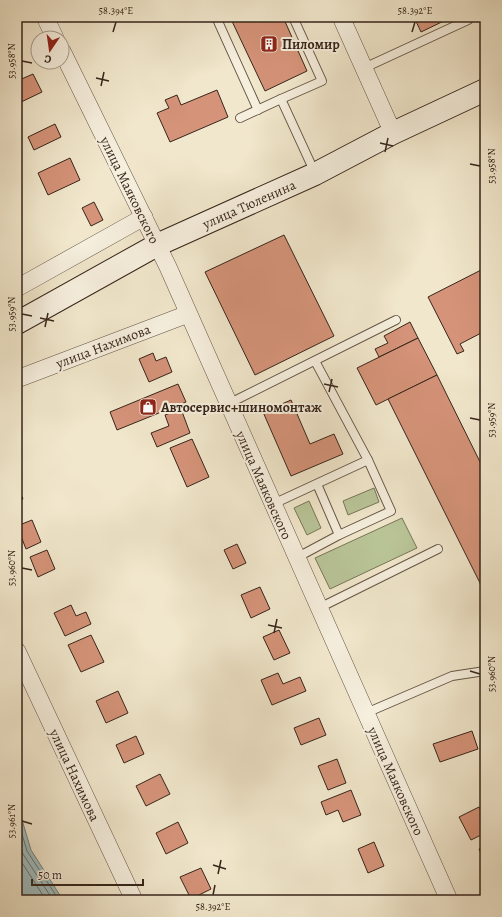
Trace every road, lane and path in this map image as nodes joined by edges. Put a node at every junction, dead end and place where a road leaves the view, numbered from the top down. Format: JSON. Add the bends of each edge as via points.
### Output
{"nodes":[{"id":1,"x":45,"y":17,"type":"edge"},
{"id":2,"x":216,"y":17,"type":"edge"},
{"id":3,"x":293,"y":17,"type":"edge"},
{"id":4,"x":341,"y":17,"type":"edge"},
{"id":5,"x":467,"y":17,"type":"edge"},
{"id":6,"x":51,"y":30,"type":"edge"},
{"id":7,"x":70,"y":67,"type":"edge"},
{"id":8,"x":364,"y":68,"type":"junction"},
{"id":9,"x":485,"y":90,"type":"edge"},
{"id":10,"x":281,"y":99,"type":"junction"},
{"id":11,"x":258,"y":110,"type":"junction"},
{"id":12,"x":240,"y":118,"type":"dead end"},
{"id":13,"x":393,"y":133,"type":"junction"},
{"id":14,"x":315,"y":174,"type":"junction"},
{"id":15,"x":144,"y":217,"type":"junction"},
{"id":16,"x":158,"y":245,"type":"junction"},
{"id":17,"x":17,"y":288,"type":"edge"},
{"id":18,"x":188,"y":314,"type":"junction"},
{"id":19,"x":396,"y":320,"type":"dead end"},
{"id":20,"x":17,"y":323,"type":"edge"},
{"id":21,"x":315,"y":361,"type":"junction"},
{"id":22,"x":17,"y":379,"type":"edge"},
{"id":23,"x":228,"y":404,"type":"junction"},
{"id":24,"x":368,"y":460,"type":"junction"},
{"id":25,"x":317,"y":484,"type":"junction"},
{"id":26,"x":273,"y":504,"type":"junction"},
{"id":27,"x":339,"y":535,"type":"junction"},
{"id":28,"x":438,"y":549,"type":"dead end"},
{"id":29,"x":296,"y":558,"type":"junction"},
{"id":30,"x":319,"y":608,"type":"junction"},
{"id":31,"x":17,"y":651,"type":"edge"},
{"id":32,"x":485,"y":671,"type":"edge"},
{"id":33,"x":366,"y":713,"type":"junction"},
{"id":34,"x":134,"y":900,"type":"edge"},
{"id":35,"x":449,"y":900,"type":"edge"}],
"edges":[{"from":1,"to":6,"type":"street"},
{"from":2,"to":11,"type":"lane"},
{"from":3,"to":10,"type":"lane","via":[[322,81]]},
{"from":4,"to":8,"type":"street"},
{"from":5,"to":8,"type":"lane","via":[[468,20]]},
{"from":7,"to":15,"type":"street","name":"улица Маяковского"},
{"from":8,"to":13,"type":"street"},
{"from":9,"to":13,"type":"main road","name":"улица Тюленина"},
{"from":10,"to":11,"type":"lane"},
{"from":10,"to":14,"type":"lane"},
{"from":11,"to":12,"type":"lane"},
{"from":13,"to":14,"type":"main road","name":"улица Тюленина"},
{"from":14,"to":16,"type":"main road","name":"улица Тюленина"},
{"from":15,"to":16,"type":"street","name":"улица Маяковского"},
{"from":15,"to":17,"type":"street"},
{"from":16,"to":18,"type":"street","name":"улица Маяковского"},
{"from":16,"to":20,"type":"main road","name":"улица Тюленина"},
{"from":18,"to":22,"type":"street","name":"улица Нахимова"},
{"from":18,"to":23,"type":"street","name":"улица Маяковского"},
{"from":19,"to":21,"type":"lane"},
{"from":21,"to":23,"type":"lane"},
{"from":21,"to":24,"type":"lane"},
{"from":23,"to":26,"type":"street","name":"улица Маяковского"},
{"from":24,"to":25,"type":"lane"},
{"from":24,"to":27,"type":"lane","via":[[392,511]]},
{"from":25,"to":26,"type":"lane"},
{"from":25,"to":27,"type":"lane"},
{"from":26,"to":29,"type":"street","name":"улица Маяковского"},
{"from":27,"to":29,"type":"lane"},
{"from":28,"to":30,"type":"lane"},
{"from":29,"to":30,"type":"street","name":"улица Маяковского"},
{"from":30,"to":33,"type":"street","name":"улица Маяковского"},
{"from":31,"to":34,"type":"street","name":"улица Нахимова"},
{"from":32,"to":33,"type":"lane","via":[[452,676]]},
{"from":33,"to":35,"type":"street","name":"улица Маяковского"}]}
